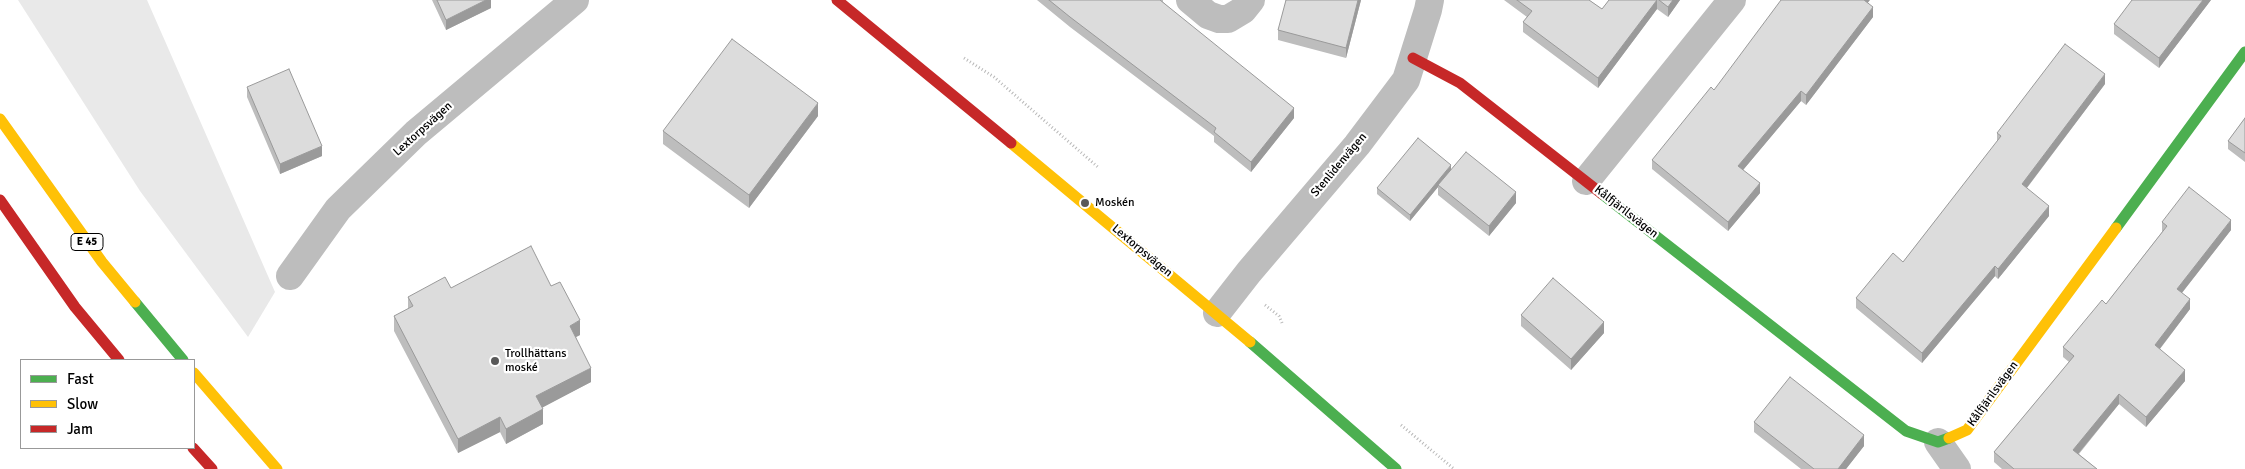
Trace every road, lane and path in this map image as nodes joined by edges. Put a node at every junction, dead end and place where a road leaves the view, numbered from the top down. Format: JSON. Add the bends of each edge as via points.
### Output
{"nodes":[{"id":1,"x":575,"y":0,"type":"edge"},
{"id":2,"x":837,"y":0,"type":"edge"},
{"id":3,"x":1190,"y":0,"type":"edge"},
{"id":4,"x":1251,"y":0,"type":"edge"},
{"id":5,"x":1430,"y":0,"type":"edge"},
{"id":6,"x":1732,"y":0,"type":"edge"},
{"id":7,"x":2245,"y":52,"type":"edge"},
{"id":8,"x":1413,"y":58,"type":"junction"},
{"id":9,"x":0,"y":119,"type":"edge"},
{"id":10,"x":1586,"y":181,"type":"junction"},
{"id":11,"x":0,"y":200,"type":"edge"},
{"id":12,"x":290,"y":276,"type":"dead end"},
{"id":13,"x":1217,"y":313,"type":"junction"},
{"id":14,"x":118,"y":359,"type":"edge"},
{"id":15,"x":182,"y":359,"type":"edge"},
{"id":16,"x":195,"y":375,"type":"edge"},
{"id":17,"x":1938,"y":442,"type":"junction"},
{"id":18,"x":194,"y":449,"type":"edge"},
{"id":19,"x":212,"y":469,"type":"edge"},
{"id":20,"x":277,"y":469,"type":"edge"},
{"id":21,"x":1396,"y":469,"type":"edge"},
{"id":22,"x":1958,"y":469,"type":"edge"}],
"edges":[{"from":1,"to":12,"type":"street","name":"Lextorpsvägen","via":[[402,147],[338,209]]},
{"from":2,"to":13,"type":"main road","name":"Lextorpsvägen"},
{"from":3,"to":4,"type":"street","via":[[1208,15],[1228,19],[1243,10]]},
{"from":5,"to":8,"type":"street","name":"Stenlidenvägen"},
{"from":6,"to":10,"type":"street","name":"Kålfjärilsvägen"},
{"from":7,"to":17,"type":"main road","name":"Kålfjärilsvägen","via":[[1967,430]]},
{"from":8,"to":10,"type":"main road","name":"Kålfjärilsvägen","via":[[1460,83]]},
{"from":8,"to":13,"type":"street","name":"Stenlidenvägen","via":[[1406,80],[1357,145]]},
{"from":9,"to":15,"type":"main road","number":"E 45","via":[[102,262]]},
{"from":10,"to":17,"type":"main road","name":"Kålfjärilsvägen","via":[[1906,432]]},
{"from":11,"to":14,"type":"main road","via":[[75,307]]},
{"from":13,"to":21,"type":"main road","name":"Lextorpsvägen"},
{"from":16,"to":20,"type":"main road"},
{"from":17,"to":22,"type":"street"},
{"from":18,"to":19,"type":"main road"}]}
